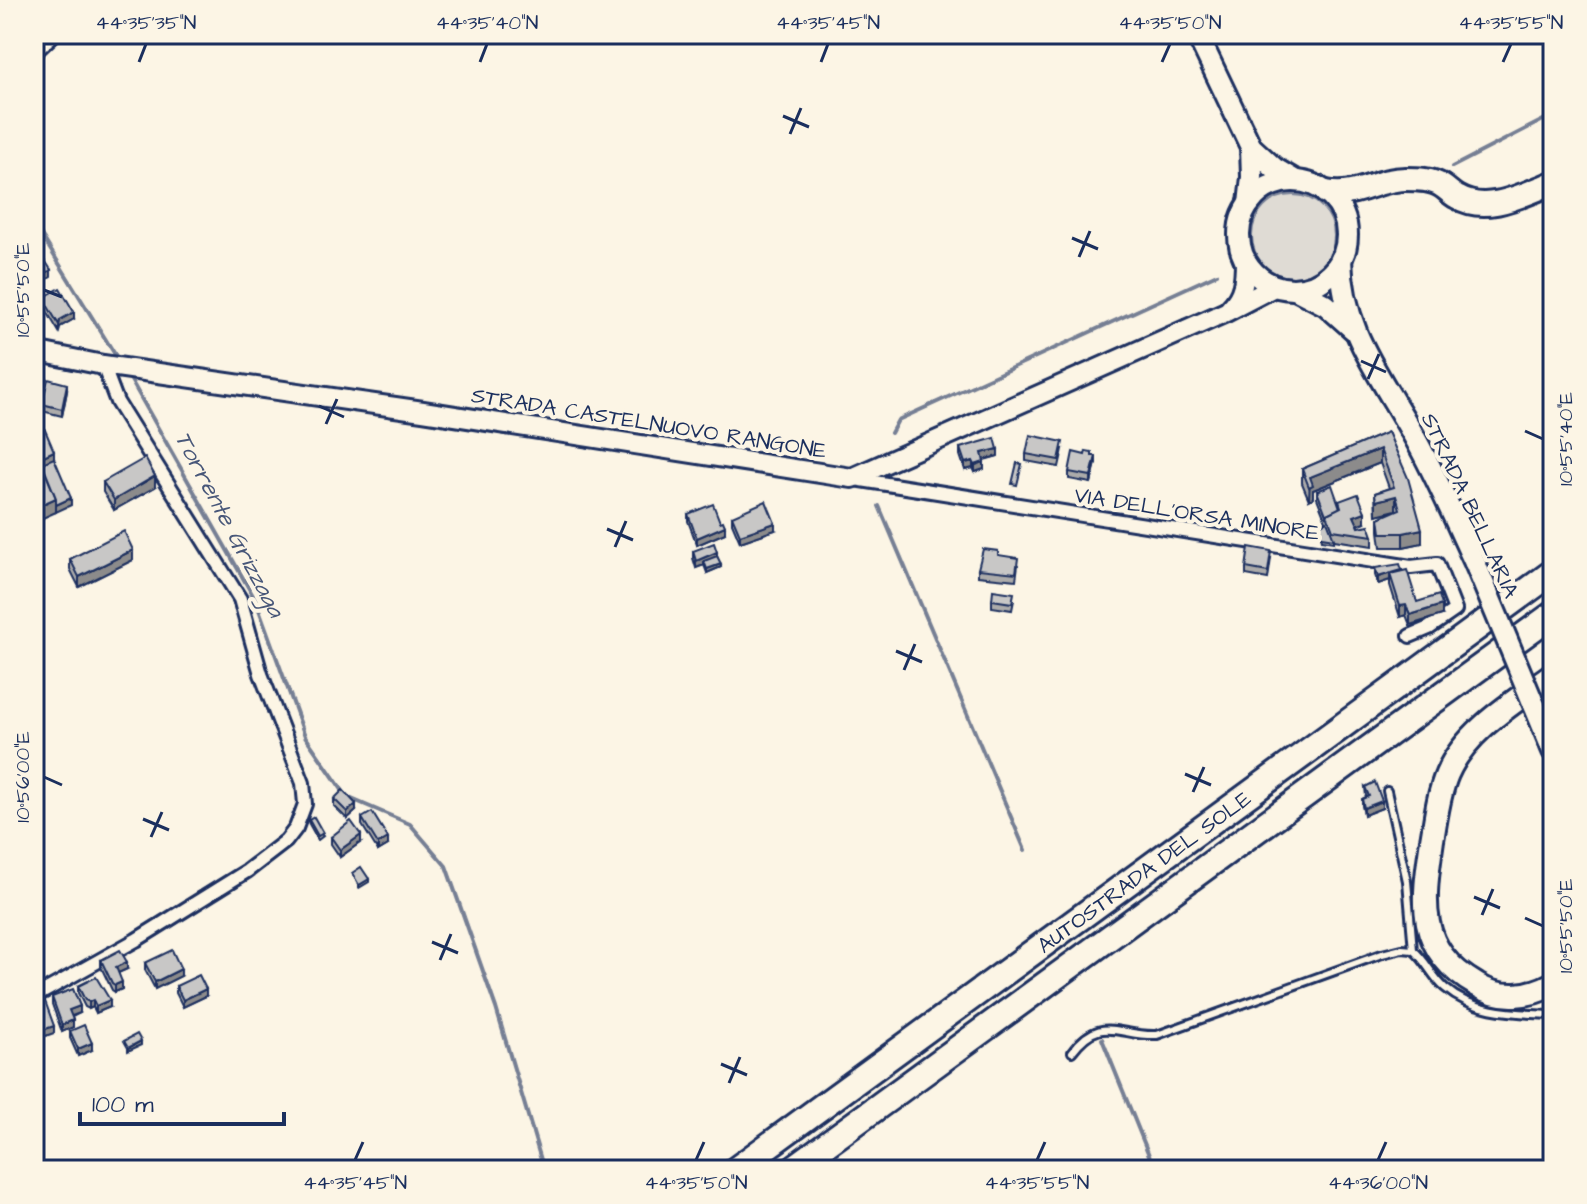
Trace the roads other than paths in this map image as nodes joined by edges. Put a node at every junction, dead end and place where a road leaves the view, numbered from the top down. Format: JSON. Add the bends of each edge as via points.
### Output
{"nodes":[{"id":1,"x":54,"y":34,"type":"edge"},
{"id":2,"x":1197,"y":34,"type":"edge"},
{"id":3,"x":34,"y":53,"type":"edge"},
{"id":4,"x":1251,"y":147,"type":"junction"},
{"id":5,"x":1296,"y":181,"type":"junction"},
{"id":6,"x":1553,"y":183,"type":"edge"},
{"id":7,"x":1326,"y":192,"type":"junction"},
{"id":8,"x":1249,"y":204,"type":"junction"},
{"id":9,"x":1341,"y":259,"type":"junction"},
{"id":10,"x":1245,"y":260,"type":"junction"},
{"id":11,"x":1285,"y":288,"type":"junction"},
{"id":12,"x":1226,"y":312,"type":"junction"},
{"id":13,"x":1353,"y":329,"type":"junction"},
{"id":14,"x":34,"y":351,"type":"edge"},
{"id":15,"x":107,"y":365,"type":"junction"},
{"id":16,"x":852,"y":478,"type":"junction"},
{"id":17,"x":1553,"y":572,"type":"edge"},
{"id":18,"x":1553,"y":614,"type":"edge"},
{"id":19,"x":1410,"y":636,"type":"dead end"},
{"id":20,"x":1553,"y":674,"type":"edge"},
{"id":21,"x":1553,"y":751,"type":"edge"},
{"id":22,"x":1387,"y":791,"type":"dead end"},
{"id":23,"x":1413,"y":950,"type":"junction"},
{"id":24,"x":1553,"y":984,"type":"edge"},
{"id":25,"x":34,"y":997,"type":"edge"},
{"id":26,"x":1553,"y":1015,"type":"edge"},
{"id":27,"x":1072,"y":1052,"type":"dead end"},
{"id":28,"x":735,"y":1170,"type":"edge"},
{"id":29,"x":791,"y":1170,"type":"edge"}],
"edges":[{"from":1,"to":3,"type":"street"},
{"from":2,"to":4,"type":"main road"},
{"from":4,"to":5,"type":"main road"},
{"from":4,"to":8,"type":"main road"},
{"from":5,"to":7,"type":"main road"},
{"from":5,"to":8,"type":"main road","via":[[1270,187]]},
{"from":6,"to":7,"type":"highway","via":[[1505,202],[1483,204],[1457,197],[1440,184],[1400,179],[1349,194]]},
{"from":7,"to":9,"type":"main road","name":"STRADA BELLARIA","via":[[1347,230]]},
{"from":8,"to":10,"type":"main road","via":[[1239,237]]},
{"from":9,"to":11,"type":"main road","via":[[1322,281]]},
{"from":9,"to":13,"type":"main road","name":"STRADA BELLARIA","via":[[1343,295]]},
{"from":10,"to":11,"type":"main road","name":"STRADA BELLARIA","via":[[1258,276]]},
{"from":10,"to":12,"type":"main road","via":[[1239,298]]},
{"from":11,"to":12,"type":"main road","name":"STRADA CASTELNUOVO RANGONE"},
{"from":11,"to":13,"type":"main road","name":"STRADA BELLARIA","via":[[1326,305]]},
{"from":12,"to":16,"type":"main road","name":"STRADA CASTELNUOVO RANGONE"},
{"from":13,"to":21,"type":"main road","name":"STRADA BELLARIA","bridge":true,"via":[[1416,439],[1475,563]]},
{"from":14,"to":15,"type":"main road","name":"STRADA CASTELNUOVO RANGONE"},
{"from":15,"to":16,"type":"main road","name":"STRADA CASTELNUOVO RANGONE"},
{"from":15,"to":25,"type":"street","via":[[117,402],[240,599],[261,674],[303,783],[305,804],[286,841],[247,871]]},
{"from":16,"to":19,"type":"street","name":"VIA DELL'ORSA MINORE","via":[[1411,567],[1437,564],[1455,610]]},
{"from":17,"to":28,"type":"highway","name":"AUTOSTRADA DEL SOLE"},
{"from":18,"to":29,"type":"highway","name":"AUTOSTRADA DEL SOLE"},
{"from":20,"to":24,"type":"highway","via":[[1472,738],[1447,773],[1435,822],[1425,912],[1438,950],[1461,976],[1481,988],[1528,994]]},
{"from":22,"to":23,"type":"lane","via":[[1407,881]]},
{"from":23,"to":26,"type":"lane","via":[[1442,986],[1472,1004]]},
{"from":23,"to":27,"type":"lane","via":[[1382,954],[1157,1035],[1101,1028]]}]}
